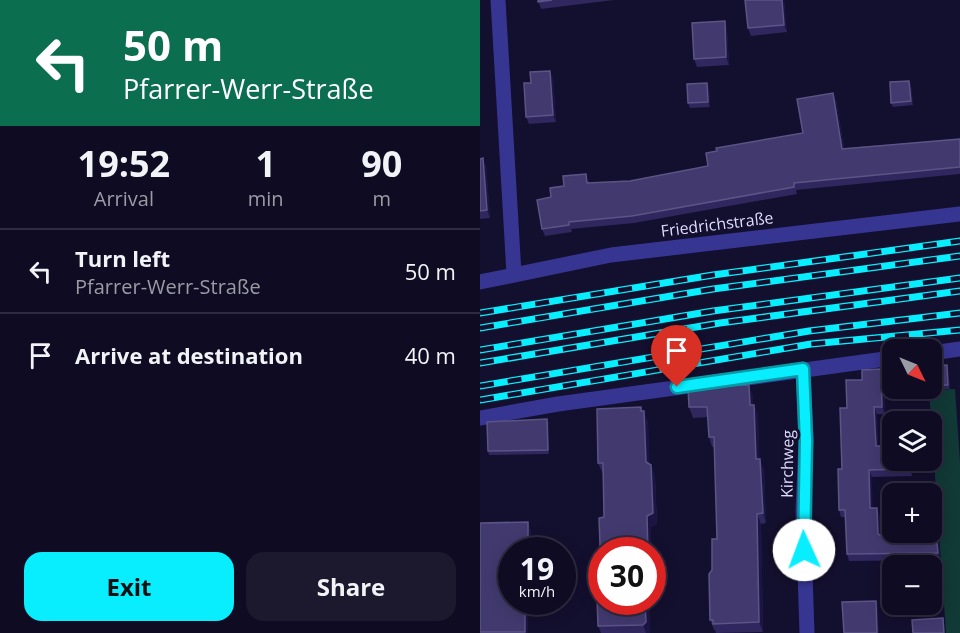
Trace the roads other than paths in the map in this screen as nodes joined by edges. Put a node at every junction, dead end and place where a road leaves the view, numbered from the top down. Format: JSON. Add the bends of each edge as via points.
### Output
{"nodes":[{"id":1,"x":498,"y":0,"type":"edge"},
{"id":2,"x":960,"y":214,"type":"edge"},
{"id":3,"x":514,"y":274,"type":"junction"},
{"id":4,"x":480,"y":282,"type":"edge"},
{"id":5,"x":960,"y":349,"type":"edge"},
{"id":6,"x":942,"y":352,"type":"edge"},
{"id":7,"x":882,"y":358,"type":"edge"},
{"id":8,"x":803,"y":369,"type":"junction"},
{"id":9,"x":480,"y":418,"type":"edge"},
{"id":10,"x":807,"y":633,"type":"edge"}],
"edges":[{"from":1,"to":3,"type":"street"},
{"from":2,"to":3,"type":"street","name":"Friedrichstraße","via":[[611,255]]},
{"from":3,"to":4,"type":"street","name":"Friedrichstraße"},
{"from":5,"to":6,"type":"street"},
{"from":7,"to":8,"type":"street"},
{"from":8,"to":9,"type":"street"},
{"from":8,"to":10,"type":"street","name":"Kirchweg"}]}
